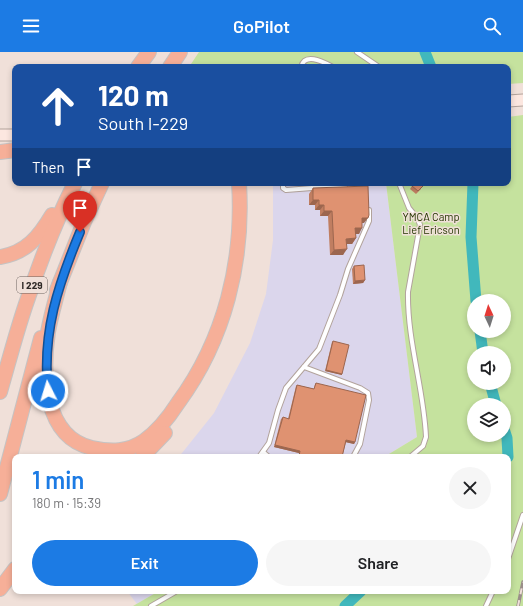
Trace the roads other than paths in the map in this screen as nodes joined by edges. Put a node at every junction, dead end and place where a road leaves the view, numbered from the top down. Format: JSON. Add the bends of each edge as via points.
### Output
{"nodes":[{"id":1,"x":149,"y":52,"type":"edge"},
{"id":2,"x":180,"y":52,"type":"edge"},
{"id":3,"x":357,"y":52,"type":"edge"},
{"id":4,"x":140,"y":64,"type":"edge"},
{"id":5,"x":172,"y":64,"type":"edge"},
{"id":6,"x":302,"y":64,"type":"edge"},
{"id":7,"x":326,"y":64,"type":"edge"},
{"id":8,"x":374,"y":64,"type":"edge"},
{"id":9,"x":523,"y":100,"type":"edge"},
{"id":10,"x":511,"y":101,"type":"edge"},
{"id":11,"x":0,"y":135,"type":"edge"},
{"id":12,"x":12,"y":135,"type":"edge"},
{"id":13,"x":0,"y":149,"type":"edge"},
{"id":14,"x":12,"y":150,"type":"edge"},
{"id":15,"x":12,"y":150,"type":"edge"},
{"id":16,"x":0,"y":152,"type":"edge"},
{"id":17,"x":72,"y":186,"type":"edge"},
{"id":18,"x":73,"y":186,"type":"edge"},
{"id":19,"x":101,"y":186,"type":"edge"},
{"id":20,"x":239,"y":186,"type":"edge"},
{"id":21,"x":248,"y":186,"type":"edge"},
{"id":22,"x":283,"y":186,"type":"edge"},
{"id":23,"x":328,"y":186,"type":"edge"},
{"id":24,"x":400,"y":186,"type":"edge"},
{"id":25,"x":368,"y":206,"type":"edge"},
{"id":26,"x":0,"y":257,"type":"edge"},
{"id":27,"x":60,"y":282,"type":"junction"},
{"id":28,"x":304,"y":367,"type":"junction"},
{"id":29,"x":0,"y":392,"type":"edge"},
{"id":30,"x":263,"y":452,"type":"joint"},
{"id":31,"x":145,"y":454,"type":"edge"},
{"id":32,"x":265,"y":454,"type":"edge"},
{"id":33,"x":355,"y":454,"type":"edge"},
{"id":34,"x":414,"y":454,"type":"edge"},
{"id":35,"x":0,"y":494,"type":"edge"},
{"id":36,"x":523,"y":515,"type":"edge"},
{"id":37,"x":511,"y":550,"type":"edge"},
{"id":38,"x":12,"y":574,"type":"edge"},
{"id":39,"x":0,"y":590,"type":"edge"},
{"id":40,"x":172,"y":594,"type":"edge"},
{"id":41,"x":492,"y":594,"type":"edge"},
{"id":42,"x":151,"y":606,"type":"edge"},
{"id":43,"x":486,"y":606,"type":"edge"}],
"edges":[{"from":1,"to":4,"type":"highway"},
{"from":2,"to":5,"type":"highway"},
{"from":3,"to":8,"type":"lane"},
{"from":6,"to":7,"type":"lane","via":[[313,58]]},
{"from":9,"to":10,"type":"main road"},
{"from":11,"to":12,"type":"main road"},
{"from":13,"to":14,"type":"main road"},
{"from":15,"to":16,"type":"highway"},
{"from":17,"to":26,"type":"highway","via":[[36,239],[15,253]]},
{"from":18,"to":29,"type":"highway","number":"I 229","via":[[37,273]]},
{"from":19,"to":27,"type":"highway","number":"I 229"},
{"from":20,"to":27,"type":"highway","via":[[238,249],[232,286],[220,324],[206,358],[184,395],[150,437],[137,445],[114,451],[88,447],[71,438],[54,415],[48,391],[46,356],[48,331]]},
{"from":21,"to":31,"type":"highway","via":[[245,262],[225,336],[196,392]]},
{"from":22,"to":23,"type":"lane","via":[[286,190]]},
{"from":24,"to":34,"type":"lane","via":[[409,208],[420,225],[408,301],[426,438],[423,446]]},
{"from":25,"to":28,"type":"lane","via":[[369,221],[348,269],[338,302],[319,349]]},
{"from":27,"to":35,"type":"highway","number":"I 229","via":[[38,350]]},
{"from":28,"to":30,"type":"lane","via":[[286,388],[269,443]]},
{"from":28,"to":33,"type":"lane","via":[[368,393],[369,400],[360,444]]},
{"from":30,"to":32,"type":"lane"},
{"from":36,"to":37,"type":"lane"},
{"from":38,"to":39,"type":"highway"},
{"from":40,"to":42,"type":"lane"},
{"from":41,"to":43,"type":"lane"}]}
